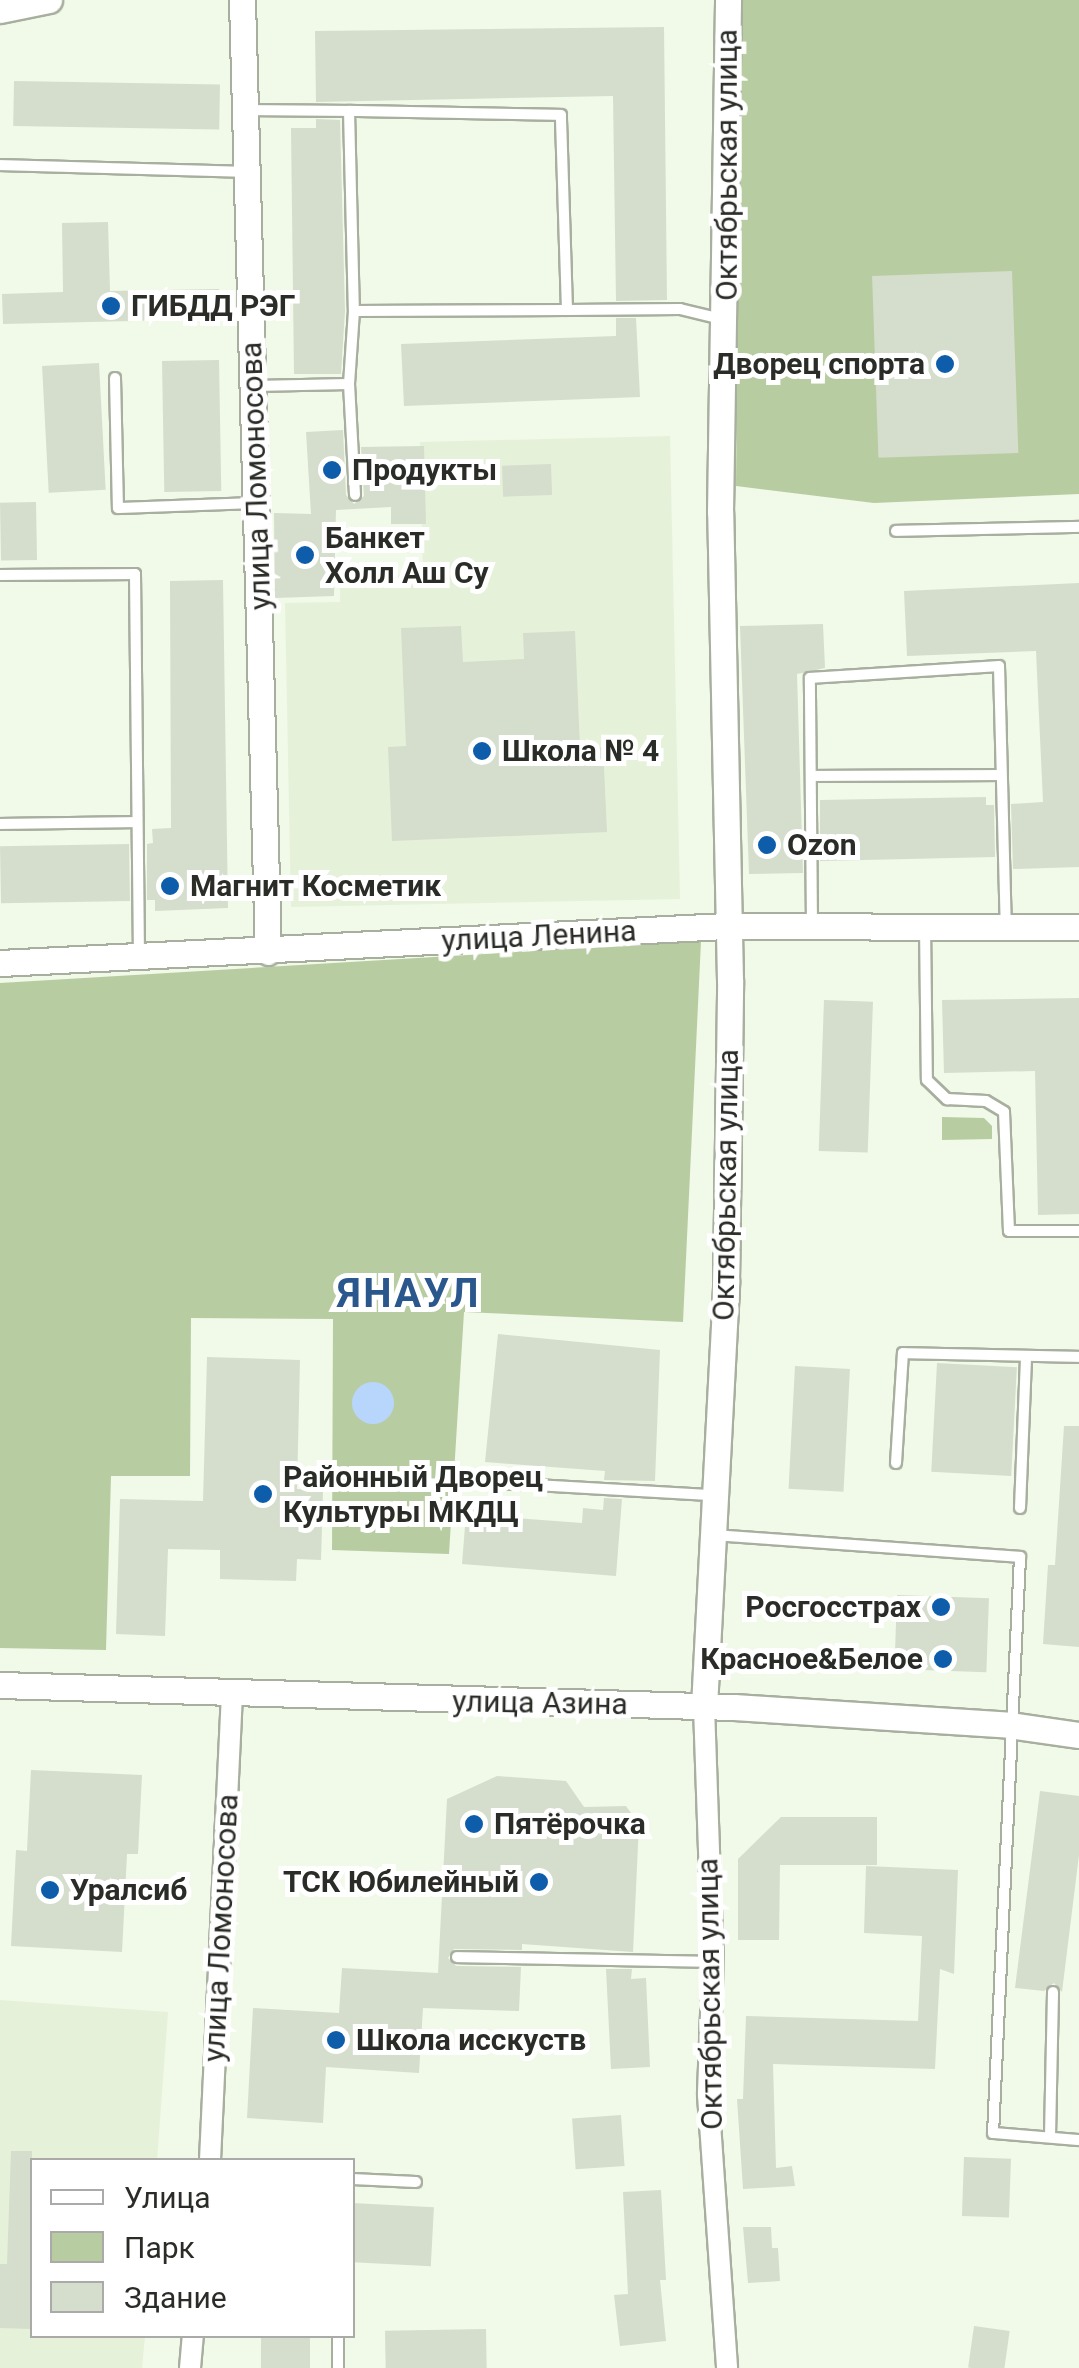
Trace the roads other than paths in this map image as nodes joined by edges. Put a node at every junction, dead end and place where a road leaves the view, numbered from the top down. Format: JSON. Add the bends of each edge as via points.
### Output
{"nodes":[{"id":1,"x":49,"y":0,"type":"edge"},
{"id":2,"x":242,"y":0,"type":"edge"},
{"id":3,"x":728,"y":0,"type":"edge"},
{"id":4,"x":0,"y":10,"type":"edge"},
{"id":5,"x":247,"y":110,"type":"junction"},
{"id":6,"x":349,"y":111,"type":"junction"},
{"id":7,"x":0,"y":165,"type":"edge"},
{"id":8,"x":246,"y":172,"type":"junction"},
{"id":9,"x":354,"y":310,"type":"junction"},
{"id":10,"x":567,"y":310,"type":"junction"},
{"id":11,"x":726,"y":320,"type":"junction"},
{"id":12,"x":114,"y":378,"type":"dead end"},
{"id":13,"x":349,"y":384,"type":"junction"},
{"id":14,"x":254,"y":386,"type":"junction"},
{"id":15,"x":356,"y":495,"type":"dead end"},
{"id":16,"x":257,"y":502,"type":"junction"},
{"id":17,"x":1079,"y":527,"type":"edge"},
{"id":18,"x":896,"y":530,"type":"dead end"},
{"id":19,"x":0,"y":575,"type":"edge"},
{"id":20,"x":1001,"y":775,"type":"junction"},
{"id":21,"x":811,"y":776,"type":"junction"},
{"id":22,"x":136,"y":822,"type":"junction"},
{"id":23,"x":0,"y":824,"type":"edge"},
{"id":24,"x":1006,"y":925,"type":"junction"},
{"id":25,"x":726,"y":926,"type":"junction"},
{"id":26,"x":812,"y":926,"type":"junction"},
{"id":27,"x":925,"y":926,"type":"junction"},
{"id":28,"x":1079,"y":927,"type":"edge"},
{"id":29,"x":268,"y":952,"type":"junction"},
{"id":30,"x":139,"y":957,"type":"junction"},
{"id":31,"x":0,"y":962,"type":"edge"},
{"id":32,"x":1079,"y":1230,"type":"edge"},
{"id":33,"x":1026,"y":1356,"type":"junction"},
{"id":34,"x":1079,"y":1357,"type":"edge"},
{"id":35,"x":896,"y":1464,"type":"dead end"},
{"id":36,"x":449,"y":1480,"type":"dead end"},
{"id":37,"x":717,"y":1496,"type":"junction"},
{"id":38,"x":1020,"y":1508,"type":"dead end"},
{"id":39,"x":714,"y":1535,"type":"junction"},
{"id":40,"x":0,"y":1684,"type":"edge"},
{"id":41,"x":232,"y":1695,"type":"junction"},
{"id":42,"x":704,"y":1707,"type":"junction"},
{"id":43,"x":1009,"y":1725,"type":"junction"},
{"id":44,"x":1078,"y":1735,"type":"edge"},
{"id":45,"x":457,"y":1957,"type":"dead end"},
{"id":46,"x":712,"y":1962,"type":"junction"},
{"id":47,"x":1053,"y":1992,"type":"dead end"},
{"id":48,"x":1050,"y":2136,"type":"junction"},
{"id":49,"x":1079,"y":2140,"type":"edge"},
{"id":50,"x":210,"y":2158,"type":"edge"},
{"id":51,"x":355,"y":2179,"type":"edge"},
{"id":52,"x":416,"y":2182,"type":"dead end"},
{"id":53,"x":193,"y":2338,"type":"edge"},
{"id":54,"x":338,"y":2338,"type":"edge"},
{"id":55,"x":190,"y":2368,"type":"edge"},
{"id":56,"x":338,"y":2368,"type":"edge"},
{"id":57,"x":728,"y":2368,"type":"edge"}],
"edges":[{"from":1,"to":4,"type":"street"},
{"from":2,"to":5,"type":"street","name":"улица Ломоносова"},
{"from":3,"to":11,"type":"street","name":"Октябрьская улица"},
{"from":5,"to":6,"type":"lane"},
{"from":5,"to":8,"type":"street","name":"улица Ломоносова"},
{"from":6,"to":9,"type":"lane"},
{"from":6,"to":10,"type":"lane","via":[[560,115]]},
{"from":7,"to":8,"type":"lane"},
{"from":8,"to":14,"type":"street","name":"улица Ломоносова"},
{"from":9,"to":10,"type":"lane"},
{"from":9,"to":13,"type":"lane"},
{"from":10,"to":11,"type":"lane","via":[[680,309]]},
{"from":11,"to":25,"type":"street","name":"Октябрьская улица","via":[[720,512]]},
{"from":12,"to":16,"type":"lane","via":[[118,508]]},
{"from":13,"to":14,"type":"lane"},
{"from":13,"to":15,"type":"lane"},
{"from":14,"to":16,"type":"street","name":"улица Ломоносова"},
{"from":16,"to":29,"type":"street","name":"улица Ломоносова"},
{"from":17,"to":18,"type":"lane"},
{"from":19,"to":22,"type":"lane","via":[[134,574]]},
{"from":20,"to":21,"type":"lane"},
{"from":20,"to":21,"type":"lane","via":[[998,666],[810,678]]},
{"from":20,"to":24,"type":"lane"},
{"from":21,"to":26,"type":"lane"},
{"from":22,"to":23,"type":"lane"},
{"from":22,"to":30,"type":"lane"},
{"from":24,"to":27,"type":"street","name":"улица Ленина"},
{"from":24,"to":28,"type":"street","name":"улица Ленина"},
{"from":25,"to":26,"type":"street","name":"улица Ленина"},
{"from":25,"to":29,"type":"street","name":"улица Ленина"},
{"from":25,"to":37,"type":"street","name":"Октябрьская улица","via":[[726,1281]]},
{"from":26,"to":27,"type":"street","name":"улица Ленина"},
{"from":27,"to":32,"type":"lane","via":[[928,1080],[948,1100],[986,1100],[1004,1112],[1008,1232]]},
{"from":29,"to":30,"type":"street","name":"улица Ленина"},
{"from":30,"to":31,"type":"street","name":"улица Ленина"},
{"from":33,"to":34,"type":"lane"},
{"from":33,"to":35,"type":"lane","via":[[903,1353]]},
{"from":33,"to":38,"type":"lane"},
{"from":36,"to":37,"type":"lane"},
{"from":37,"to":39,"type":"street","name":"Октябрьская улица"},
{"from":39,"to":42,"type":"street","name":"Октябрьская улица"},
{"from":39,"to":43,"type":"lane","via":[[1020,1557]]},
{"from":40,"to":41,"type":"street","name":"улица Азина","via":[[156,1686]]},
{"from":41,"to":42,"type":"street","name":"улица Азина"},
{"from":41,"to":50,"type":"street","name":"улица Ломоносова"},
{"from":42,"to":43,"type":"street","name":"улица Азина"},
{"from":42,"to":46,"type":"street","name":"Октябрьская улица"},
{"from":43,"to":44,"type":"street","name":"улица Азина"},
{"from":43,"to":48,"type":"lane","via":[[993,2133]]},
{"from":45,"to":46,"type":"lane"},
{"from":46,"to":57,"type":"street","name":"Октябрьская улица","via":[[708,2095]]},
{"from":47,"to":48,"type":"lane"},
{"from":48,"to":49,"type":"lane"},
{"from":51,"to":52,"type":"lane"},
{"from":53,"to":55,"type":"street"},
{"from":54,"to":56,"type":"lane"}]}
